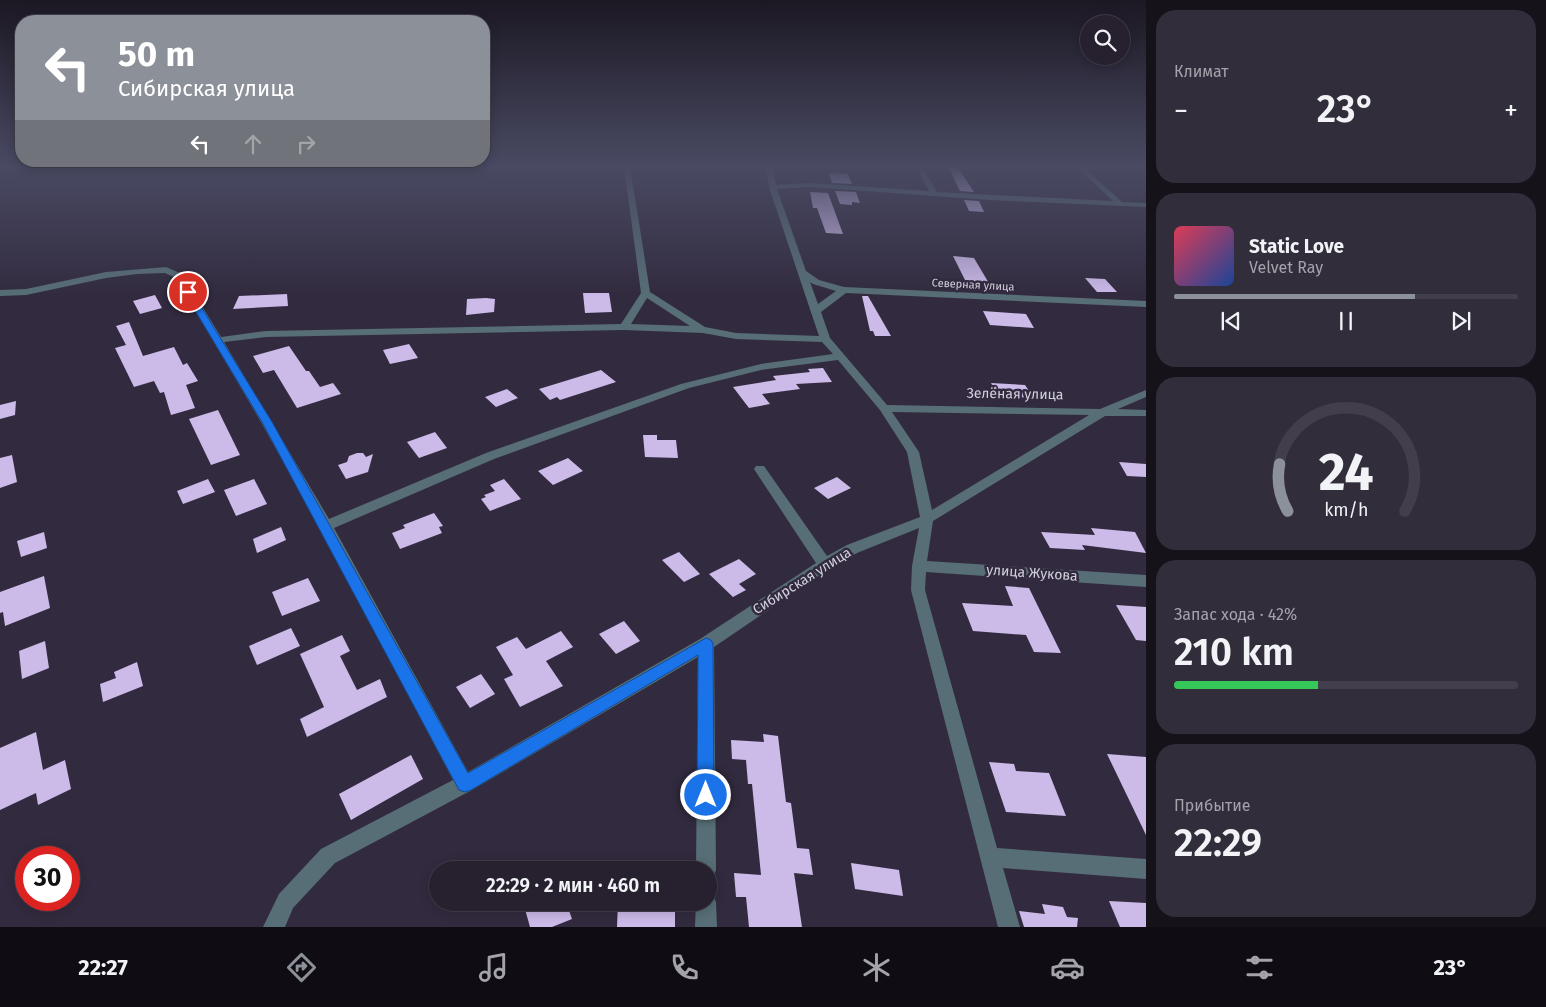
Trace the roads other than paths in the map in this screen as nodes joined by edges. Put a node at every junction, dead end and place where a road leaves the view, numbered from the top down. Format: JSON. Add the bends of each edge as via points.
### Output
{"nodes":[{"id":1,"x":633,"y":209,"type":"edge"},
{"id":2,"x":781,"y":209,"type":"edge"},
{"id":3,"x":803,"y":273,"type":"junction"},
{"id":4,"x":844,"y":290,"type":"junction"},
{"id":5,"x":646,"y":293,"type":"junction"},
{"id":6,"x":0,"y":294,"type":"edge"},
{"id":7,"x":1146,"y":304,"type":"edge"},
{"id":8,"x":816,"y":311,"type":"junction"},
{"id":9,"x":624,"y":328,"type":"junction"},
{"id":10,"x":703,"y":330,"type":"junction"},
{"id":11,"x":826,"y":339,"type":"junction"},
{"id":12,"x":217,"y":340,"type":"junction"},
{"id":13,"x":839,"y":357,"type":"junction"},
{"id":14,"x":1146,"y":393,"type":"edge"},
{"id":15,"x":884,"y":408,"type":"junction"},
{"id":16,"x":1106,"y":410,"type":"junction"},
{"id":17,"x":1146,"y":413,"type":"edge"},
{"id":18,"x":760,"y":469,"type":"dead end"},
{"id":19,"x":927,"y":519,"type":"junction"},
{"id":20,"x":326,"y":526,"type":"junction"},
{"id":21,"x":825,"y":564,"type":"junction"},
{"id":22,"x":919,"y":566,"type":"junction"},
{"id":23,"x":1146,"y":580,"type":"edge"},
{"id":24,"x":706,"y":644,"type":"junction"},
{"id":25,"x":465,"y":784,"type":"junction"},
{"id":26,"x":990,"y":857,"type":"junction"},
{"id":27,"x":706,"y":861,"type":"edge"},
{"id":28,"x":1146,"y":869,"type":"edge"},
{"id":29,"x":706,"y":911,"type":"edge"},
{"id":30,"x":274,"y":927,"type":"edge"},
{"id":31,"x":706,"y":927,"type":"edge"},
{"id":32,"x":1009,"y":927,"type":"edge"}],
"edges":[{"from":1,"to":5,"type":"street"},
{"from":2,"to":3,"type":"street"},
{"from":3,"to":4,"type":"street","name":"Северная улица","via":[[816,282]]},
{"from":3,"to":8,"type":"street"},
{"from":4,"to":7,"type":"street","name":"Северная улица"},
{"from":4,"to":8,"type":"street"},
{"from":5,"to":9,"type":"street"},
{"from":5,"to":10,"type":"street"},
{"from":6,"to":12,"type":"street","via":[[26,292],[106,275],[166,270],[178,276]]},
{"from":8,"to":11,"type":"street"},
{"from":9,"to":10,"type":"street"},
{"from":9,"to":12,"type":"street","via":[[266,334]]},
{"from":10,"to":11,"type":"street","via":[[736,336]]},
{"from":11,"to":13,"type":"street"},
{"from":12,"to":20,"type":"street"},
{"from":13,"to":15,"type":"street"},
{"from":13,"to":20,"type":"street","via":[[773,364],[694,383],[490,456]]},
{"from":14,"to":16,"type":"street","name":"Сибирская улица"},
{"from":15,"to":16,"type":"street","name":"Зелёная улица"},
{"from":15,"to":19,"type":"street","via":[[913,452]]},
{"from":16,"to":17,"type":"street","name":"Зелёная улица"},
{"from":16,"to":19,"type":"street","name":"Сибирская улица"},
{"from":18,"to":21,"type":"street"},
{"from":19,"to":21,"type":"street","name":"Сибирская улица","via":[[852,549]]},
{"from":19,"to":22,"type":"street"},
{"from":20,"to":25,"type":"street"},
{"from":21,"to":24,"type":"street","name":"Сибирская улица"},
{"from":22,"to":23,"type":"street","name":"улица Жукова"},
{"from":22,"to":26,"type":"street","via":[[918,590]]},
{"from":24,"to":25,"type":"street","name":"Сибирская улица"},
{"from":24,"to":27,"type":"street"},
{"from":25,"to":30,"type":"street","name":"Сибирская улица","via":[[328,856],[286,902]]},
{"from":26,"to":28,"type":"street"},
{"from":26,"to":32,"type":"street"},
{"from":29,"to":31,"type":"street"}]}
